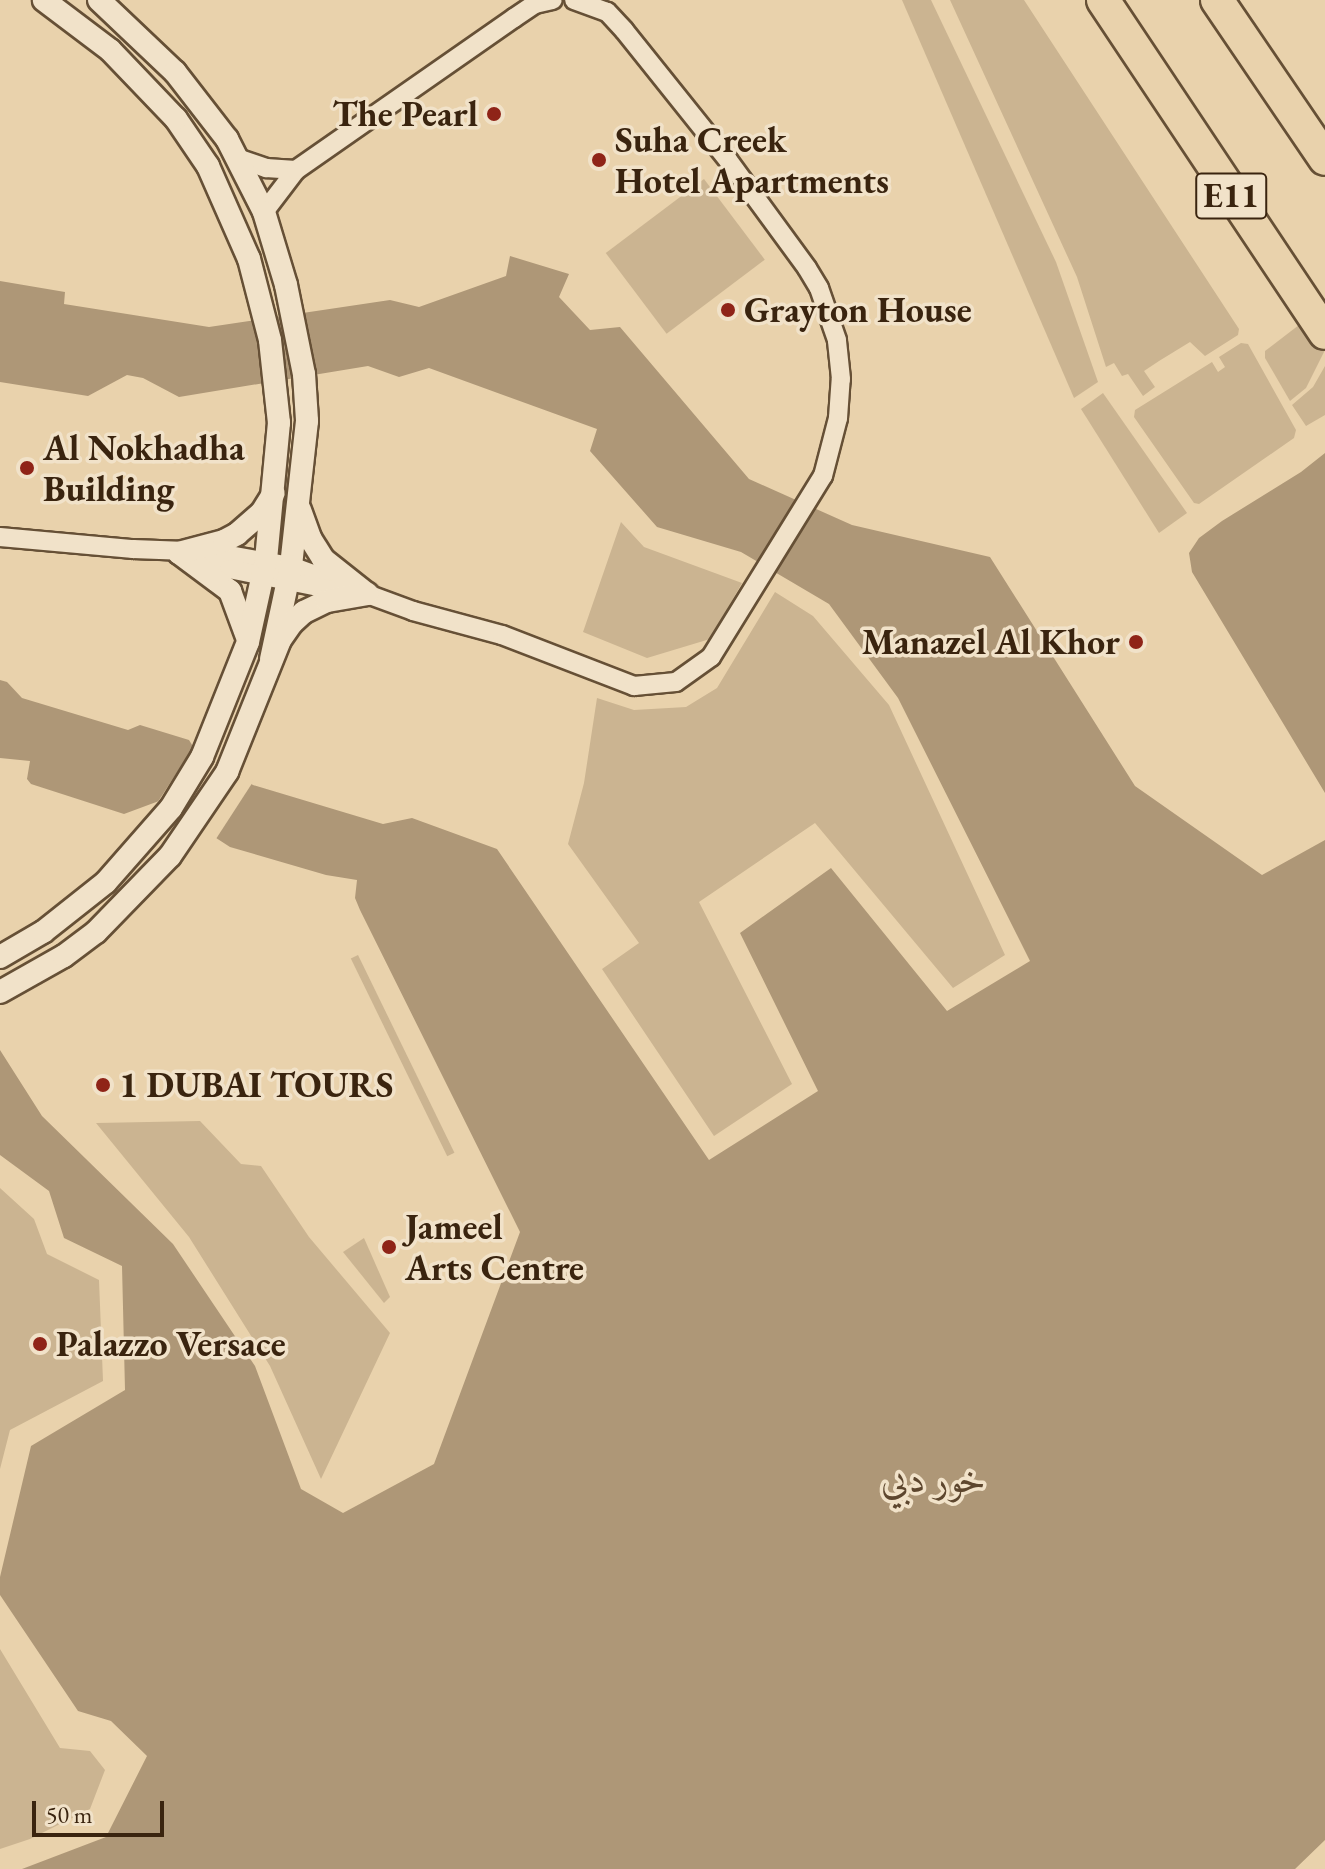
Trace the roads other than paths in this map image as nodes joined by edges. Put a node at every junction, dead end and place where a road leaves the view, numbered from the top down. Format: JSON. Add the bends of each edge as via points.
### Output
{"nodes":[{"id":1,"x":44,"y":0,"type":"edge"},
{"id":2,"x":99,"y":0,"type":"edge"},
{"id":3,"x":553,"y":0,"type":"edge"},
{"id":4,"x":574,"y":0,"type":"edge"},
{"id":5,"x":1103,"y":0,"type":"edge"},
{"id":6,"x":1220,"y":2,"type":"edge"},
{"id":7,"x":240,"y":159,"type":"junction"},
{"id":8,"x":1325,"y":159,"type":"edge"},
{"id":9,"x":296,"y":170,"type":"junction"},
{"id":10,"x":264,"y":212,"type":"junction"},
{"id":11,"x":1325,"y":333,"type":"edge"},
{"id":12,"x":275,"y":492,"type":"junction"},
{"id":13,"x":298,"y":506,"type":"junction"},
{"id":14,"x":0,"y":537,"type":"edge"},
{"id":15,"x":179,"y":553,"type":"junction"},
{"id":16,"x":265,"y":568,"type":"junction"},
{"id":17,"x":289,"y":574,"type":"junction"},
{"id":18,"x":367,"y":594,"type":"junction"},
{"id":19,"x":248,"y":642,"type":"junction"},
{"id":20,"x":271,"y":659,"type":"junction"},
{"id":21,"x":4,"y":954,"type":"edge"},
{"id":22,"x":0,"y":992,"type":"edge"}],
"edges":[{"from":1,"to":12,"type":"street","via":[[110,50],[176,119],[208,166],[249,259],[270,340],[279,423]]},
{"from":2,"to":7,"type":"street","via":[[175,72]]},
{"from":3,"to":9,"type":"street","via":[[535,4]]},
{"from":4,"to":18,"type":"street","via":[[607,12],[624,30],[728,160],[819,288],[837,340],[841,379],[838,418],[823,476],[711,657],[666,684],[634,686],[502,635]]},
{"from":5,"to":11,"type":"highway","number":"E11"},
{"from":6,"to":8,"type":"highway","number":"E11"},
{"from":7,"to":9,"type":"street"},
{"from":7,"to":10,"type":"street"},
{"from":9,"to":10,"type":"street"},
{"from":10,"to":13,"type":"street","via":[[297,329],[307,421]]},
{"from":12,"to":15,"type":"street","via":[[237,534]]},
{"from":12,"to":16,"type":"street"},
{"from":13,"to":17,"type":"street"},
{"from":13,"to":18,"type":"street","via":[[323,559]]},
{"from":14,"to":15,"type":"street"},
{"from":15,"to":16,"type":"street","via":[[213,552]]},
{"from":15,"to":19,"type":"street","via":[[230,591]]},
{"from":16,"to":17,"type":"street"},
{"from":16,"to":19,"type":"street"},
{"from":17,"to":18,"type":"street","via":[[332,578]]},
{"from":17,"to":20,"type":"street"},
{"from":18,"to":20,"type":"street","via":[[327,601],[304,612]]},
{"from":19,"to":21,"type":"street","via":[[202,757],[171,808],[133,854],[75,908]]},
{"from":20,"to":22,"type":"street","via":[[227,772],[170,856],[96,932]]}]}
